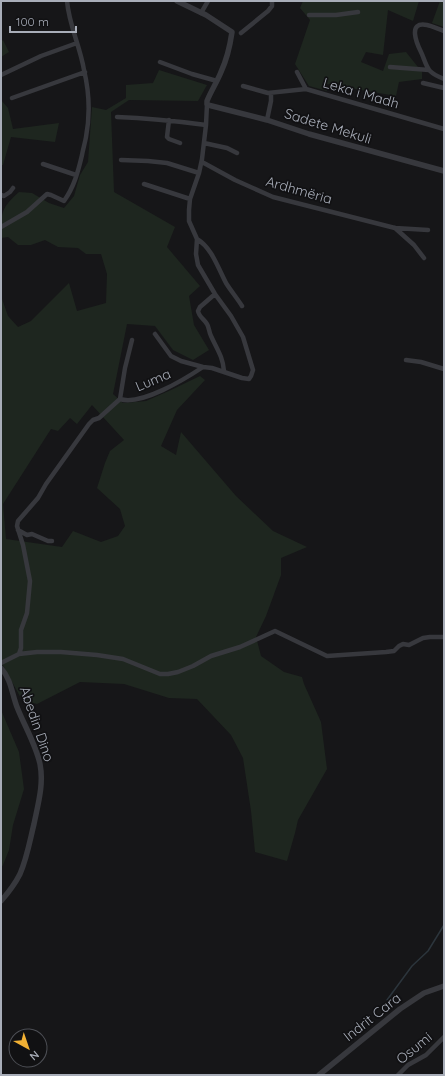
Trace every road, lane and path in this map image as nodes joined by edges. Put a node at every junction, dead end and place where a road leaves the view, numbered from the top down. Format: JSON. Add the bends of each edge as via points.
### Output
{"nodes":[{"id":1,"x":67,"y":1,"type":"edge"},
{"id":2,"x":177,"y":1,"type":"edge"},
{"id":3,"x":208,"y":1,"type":"edge"},
{"id":4,"x":272,"y":1,"type":"edge"},
{"id":5,"x":358,"y":12,"type":"dead end"},
{"id":6,"x":201,"y":13,"type":"junction"},
{"id":7,"x":309,"y":15,"type":"dead end"},
{"id":8,"x":444,"y":31,"type":"edge"},
{"id":9,"x":241,"y":33,"type":"dead end"},
{"id":10,"x":77,"y":43,"type":"junction"},
{"id":11,"x":160,"y":62,"type":"dead end"},
{"id":12,"x":390,"y":67,"type":"dead end"},
{"id":13,"x":429,"y":70,"type":"junction"},
{"id":14,"x":85,"y":72,"type":"junction"},
{"id":15,"x":297,"y":72,"type":"dead end"},
{"id":16,"x":1,"y":75,"type":"edge"},
{"id":17,"x":444,"y":79,"type":"edge"},
{"id":18,"x":217,"y":81,"type":"junction"},
{"id":19,"x":423,"y":83,"type":"dead end"},
{"id":20,"x":244,"y":86,"type":"dead end"},
{"id":21,"x":444,"y":88,"type":"edge"},
{"id":22,"x":306,"y":89,"type":"junction"},
{"id":23,"x":271,"y":93,"type":"junction"},
{"id":24,"x":12,"y":98,"type":"dead end"},
{"id":25,"x":207,"y":104,"type":"junction"},
{"id":26,"x":116,"y":118,"type":"dead end"},
{"id":27,"x":169,"y":120,"type":"junction"},
{"id":28,"x":267,"y":120,"type":"junction"},
{"id":29,"x":206,"y":125,"type":"junction"},
{"id":30,"x":444,"y":129,"type":"edge"},
{"id":31,"x":180,"y":142,"type":"dead end"},
{"id":32,"x":204,"y":143,"type":"junction"},
{"id":33,"x":237,"y":153,"type":"dead end"},
{"id":34,"x":121,"y":160,"type":"dead end"},
{"id":35,"x":202,"y":162,"type":"junction"},
{"id":36,"x":43,"y":164,"type":"dead end"},
{"id":37,"x":444,"y":171,"type":"edge"},
{"id":38,"x":199,"y":173,"type":"junction"},
{"id":39,"x":76,"y":175,"type":"junction"},
{"id":40,"x":144,"y":184,"type":"dead end"},
{"id":41,"x":13,"y":188,"type":"dead end"},
{"id":42,"x":1,"y":195,"type":"edge"},
{"id":43,"x":190,"y":199,"type":"junction"},
{"id":44,"x":1,"y":227,"type":"edge"},
{"id":45,"x":395,"y":228,"type":"junction"},
{"id":46,"x":428,"y":230,"type":"dead end"},
{"id":47,"x":197,"y":239,"type":"junction"},
{"id":48,"x":424,"y":258,"type":"dead end"},
{"id":49,"x":214,"y":294,"type":"junction"},
{"id":50,"x":242,"y":306,"type":"dead end"},
{"id":51,"x":155,"y":334,"type":"dead end"},
{"id":52,"x":132,"y":340,"type":"dead end"},
{"id":53,"x":406,"y":360,"type":"dead end"},
{"id":54,"x":203,"y":367,"type":"junction"},
{"id":55,"x":444,"y":369,"type":"edge"},
{"id":56,"x":224,"y":372,"type":"junction"},
{"id":57,"x":120,"y":399,"type":"junction"},
{"id":58,"x":18,"y":530,"type":"junction"},
{"id":59,"x":52,"y":541,"type":"dead end"},
{"id":60,"x":444,"y":637,"type":"edge"},
{"id":61,"x":19,"y":654,"type":"junction"},
{"id":62,"x":1,"y":663,"type":"edge"},
{"id":63,"x":1,"y":668,"type":"edge"},
{"id":64,"x":1,"y":901,"type":"edge"},
{"id":65,"x":444,"y":986,"type":"edge"},
{"id":66,"x":444,"y":1037,"type":"edge"},
{"id":67,"x":319,"y":1075,"type":"edge"},
{"id":68,"x":398,"y":1075,"type":"edge"}],
"edges":[{"from":1,"to":10,"type":"street"},
{"from":2,"to":6,"type":"street"},
{"from":3,"to":6,"type":"street"},
{"from":4,"to":9,"type":"street","via":[[268,11]]},
{"from":5,"to":7,"type":"street"},
{"from":6,"to":18,"type":"street","via":[[232,32],[230,46]]},
{"from":8,"to":13,"type":"street","via":[[426,25],[415,29],[416,42]]},
{"from":10,"to":14,"type":"street"},
{"from":10,"to":16,"type":"street"},
{"from":11,"to":18,"type":"street"},
{"from":12,"to":13,"type":"street"},
{"from":13,"to":17,"type":"street"},
{"from":14,"to":24,"type":"street"},
{"from":14,"to":39,"type":"street","via":[[88,125]]},
{"from":15,"to":22,"type":"street"},
{"from":18,"to":25,"type":"street"},
{"from":19,"to":21,"type":"street"},
{"from":20,"to":23,"type":"street","name":"Leka i Madh"},
{"from":22,"to":23,"type":"street","name":"Leka i Madh"},
{"from":22,"to":30,"type":"street","name":"Leka i Madh"},
{"from":23,"to":28,"type":"street","via":[[272,101]]},
{"from":25,"to":28,"type":"street","name":"Sadete Mekuli"},
{"from":25,"to":29,"type":"street"},
{"from":26,"to":27,"type":"street"},
{"from":27,"to":29,"type":"street"},
{"from":27,"to":31,"type":"street","via":[[167,137]]},
{"from":28,"to":37,"type":"street","name":"Sadete Mekuli"},
{"from":29,"to":32,"type":"street"},
{"from":32,"to":33,"type":"street"},
{"from":32,"to":35,"type":"street"},
{"from":34,"to":38,"type":"street","via":[[167,163]]},
{"from":35,"to":38,"type":"street"},
{"from":35,"to":45,"type":"street","name":"Ardhmëria","via":[[273,196]]},
{"from":36,"to":39,"type":"street"},
{"from":38,"to":43,"type":"street"},
{"from":39,"to":44,"type":"street","via":[[71,191],[64,201],[47,194],[27,212]]},
{"from":40,"to":43,"type":"street"},
{"from":41,"to":42,"type":"street","via":[[4,196]]},
{"from":43,"to":47,"type":"street","via":[[189,221]]},
{"from":45,"to":46,"type":"street","name":"Ardhmëria"},
{"from":45,"to":48,"type":"street","name":"Ardhmëria"},
{"from":47,"to":49,"type":"street","name":"Luma","via":[[198,265]]},
{"from":47,"to":50,"type":"street","via":[[207,248]]},
{"from":49,"to":56,"type":"street","via":[[200,307],[198,314],[206,322],[223,362]]},
{"from":49,"to":56,"type":"street","name":"Luma","via":[[243,337],[253,370],[249,379]]},
{"from":51,"to":54,"type":"street","name":"Luma","via":[[171,356]]},
{"from":52,"to":57,"type":"street","name":"Luma"},
{"from":53,"to":55,"type":"street"},
{"from":54,"to":56,"type":"street","name":"Luma"},
{"from":54,"to":57,"type":"street","name":"Luma","via":[[154,394],[140,399]]},
{"from":57,"to":58,"type":"street","via":[[89,424],[38,498],[18,521]]},
{"from":58,"to":59,"type":"street"},
{"from":58,"to":61,"type":"street","via":[[30,581]]},
{"from":60,"to":61,"type":"street","via":[[423,638],[409,645],[403,644],[394,651],[327,656],[275,631],[168,674],[160,674],[123,659],[98,655],[61,652]]},
{"from":61,"to":62,"type":"street"},
{"from":63,"to":64,"type":"street","name":"Abedin Dino","via":[[37,753],[41,777],[26,857],[20,874]]},
{"from":65,"to":67,"type":"street","name":"Indrit Cara","via":[[424,993],[400,1009]]},
{"from":66,"to":68,"type":"street","name":"Osumi","via":[[426,1055],[408,1065]]}]}
